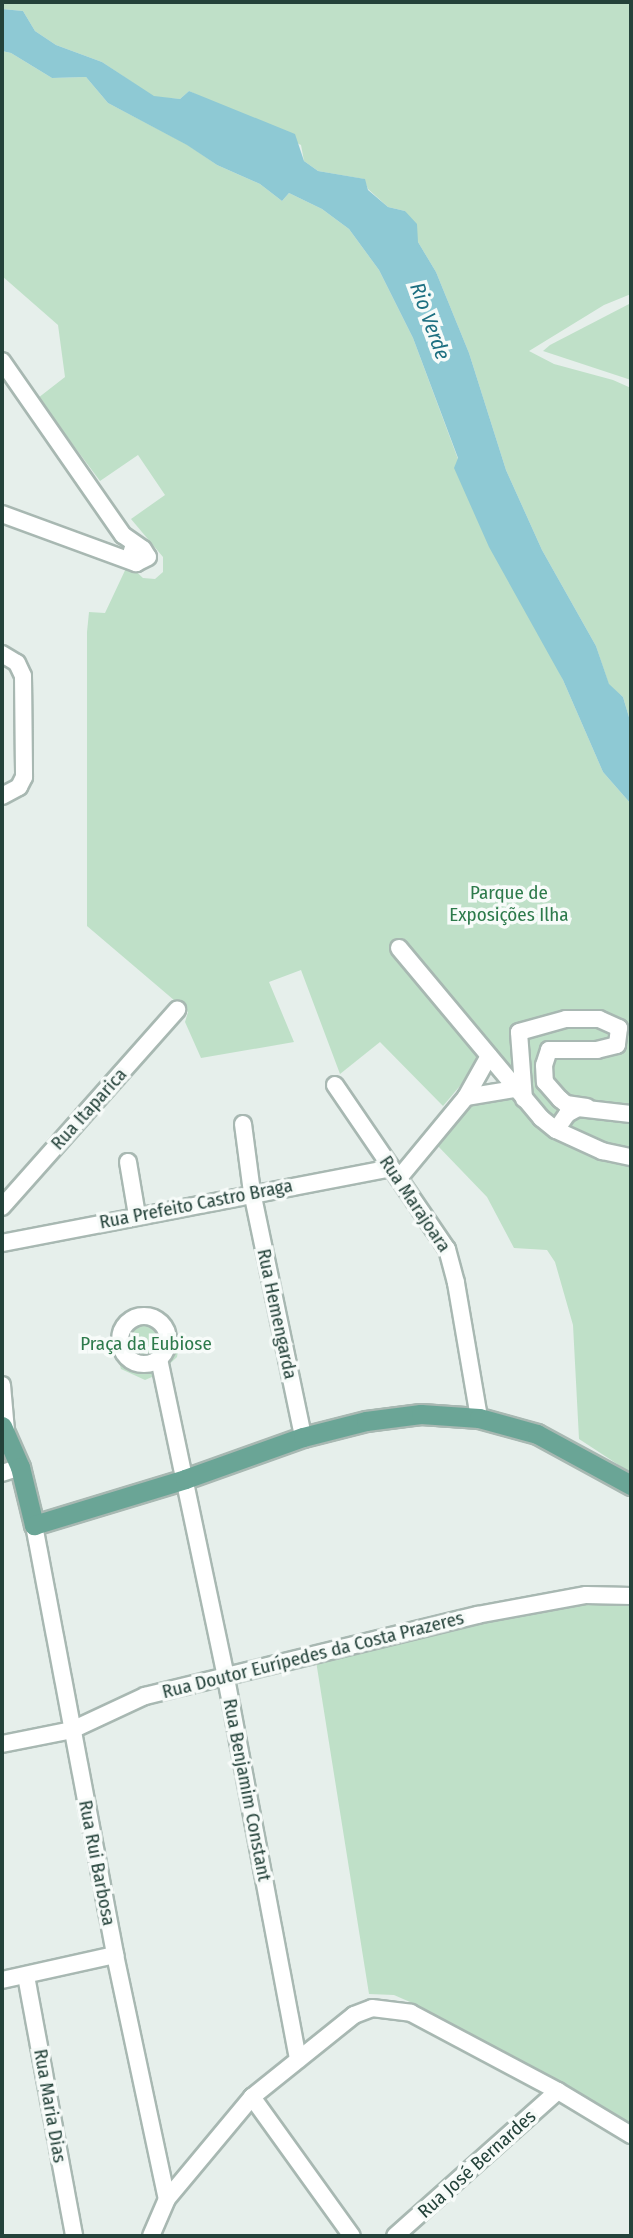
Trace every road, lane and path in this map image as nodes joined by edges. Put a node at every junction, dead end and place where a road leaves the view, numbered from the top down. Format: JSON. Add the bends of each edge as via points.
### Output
{"nodes":[{"id":1,"x":2,"y":361,"type":"edge"},
{"id":2,"x":2,"y":381,"type":"edge"},
{"id":3,"x":20,"y":386,"type":"junction"},
{"id":4,"x":2,"y":514,"type":"edge"},
{"id":5,"x":2,"y":654,"type":"edge"},
{"id":6,"x":2,"y":796,"type":"edge"},
{"id":7,"x":399,"y":948,"type":"dead end"},
{"id":8,"x":177,"y":1010,"type":"dead end"},
{"id":9,"x":489,"y":1056,"type":"junction"},
{"id":10,"x":335,"y":1085,"type":"dead end"},
{"id":11,"x":519,"y":1094,"type":"junction"},
{"id":12,"x":466,"y":1097,"type":"junction"},
{"id":13,"x":587,"y":1107,"type":"junction"},
{"id":14,"x":631,"y":1114,"type":"edge"},
{"id":15,"x":243,"y":1124,"type":"dead end"},
{"id":16,"x":556,"y":1130,"type":"junction"},
{"id":17,"x":631,"y":1157,"type":"edge"},
{"id":18,"x":128,"y":1162,"type":"dead end"},
{"id":19,"x":395,"y":1173,"type":"junction"},
{"id":20,"x":252,"y":1192,"type":"junction"},
{"id":21,"x":2,"y":1207,"type":"edge"},
{"id":22,"x":137,"y":1215,"type":"junction"},
{"id":23,"x":2,"y":1243,"type":"edge"},
{"id":24,"x":159,"y":1359,"type":"dead end"},
{"id":25,"x":2,"y":1385,"type":"edge"},
{"id":26,"x":479,"y":1418,"type":"junction"},
{"id":27,"x":303,"y":1437,"type":"junction"},
{"id":28,"x":6,"y":1438,"type":"edge"},
{"id":29,"x":11,"y":1470,"type":"edge"},
{"id":30,"x":186,"y":1479,"type":"junction"},
{"id":31,"x":631,"y":1485,"type":"edge"},
{"id":32,"x":34,"y":1525,"type":"junction"},
{"id":33,"x":631,"y":1596,"type":"edge"},
{"id":34,"x":226,"y":1678,"type":"junction"},
{"id":35,"x":72,"y":1730,"type":"junction"},
{"id":36,"x":2,"y":1744,"type":"edge"},
{"id":37,"x":115,"y":1955,"type":"junction"},
{"id":38,"x":26,"y":1976,"type":"junction"},
{"id":39,"x":2,"y":1980,"type":"edge"},
{"id":40,"x":298,"y":2059,"type":"junction"},
{"id":41,"x":558,"y":2091,"type":"junction"},
{"id":42,"x":253,"y":2097,"type":"junction"},
{"id":43,"x":631,"y":2134,"type":"edge"},
{"id":44,"x":167,"y":2199,"type":"junction"},
{"id":45,"x":74,"y":2236,"type":"edge"},
{"id":46,"x":151,"y":2236,"type":"edge"},
{"id":47,"x":352,"y":2236,"type":"edge"},
{"id":48,"x":395,"y":2236,"type":"edge"}],
"edges":[{"from":1,"to":3,"type":"street"},
{"from":2,"to":3,"type":"street"},
{"from":3,"to":4,"type":"street","via":[[123,536],[149,557],[136,562]]},
{"from":5,"to":6,"type":"street","via":[[18,663],[23,676],[24,777],[19,787]]},
{"from":7,"to":9,"type":"street"},
{"from":8,"to":21,"type":"street","name":"Rua Itaparica"},
{"from":9,"to":11,"type":"street"},
{"from":9,"to":12,"type":"street"},
{"from":10,"to":19,"type":"street","name":"Rua Marajoara"},
{"from":11,"to":12,"type":"street"},
{"from":11,"to":13,"type":"street","via":[[519,1032],[566,1018],[599,1019],[619,1028],[617,1045],[597,1050],[549,1050],[544,1065],[545,1082],[560,1099]]},
{"from":11,"to":16,"type":"street"},
{"from":12,"to":19,"type":"street"},
{"from":13,"to":14,"type":"street"},
{"from":13,"to":16,"type":"street","via":[[572,1110]]},
{"from":15,"to":20,"type":"street","name":"Rua Hemengarda"},
{"from":16,"to":17,"type":"street","via":[[602,1151]]},
{"from":18,"to":22,"type":"street"},
{"from":19,"to":20,"type":"street","name":"Rua Prefeito Castro Braga"},
{"from":19,"to":26,"type":"street","name":"Rua Marajoara","via":[[436,1230],[452,1262]]},
{"from":20,"to":22,"type":"street","name":"Rua Prefeito Castro Braga"},
{"from":20,"to":27,"type":"street","name":"Rua Hemengarda"},
{"from":22,"to":23,"type":"street","name":"Rua Prefeito Castro Braga"},
{"from":24,"to":30,"type":"street","name":"Rua Benjamim Constant"},
{"from":25,"to":28,"type":"street"},
{"from":26,"to":27,"type":"main road","via":[[393,1417]]},
{"from":26,"to":31,"type":"main road","via":[[537,1434]]},
{"from":27,"to":30,"type":"main road"},
{"from":28,"to":29,"type":"main road"},
{"from":29,"to":32,"type":"main road"},
{"from":30,"to":32,"type":"main road"},
{"from":30,"to":34,"type":"street","name":"Rua Benjamim Constant"},
{"from":32,"to":35,"type":"street","name":"Rua Rui Barbosa"},
{"from":33,"to":34,"type":"street","name":"Rua Doutor Eurípedes da Costa Prazeres","via":[[586,1595],[531,1604]]},
{"from":34,"to":35,"type":"street","name":"Rua Doutor Eurípedes da Costa Prazeres","via":[[145,1696]]},
{"from":34,"to":40,"type":"street","name":"Rua Benjamim Constant"},
{"from":35,"to":36,"type":"street","name":"Rua Doutor Eurípedes da Costa Prazeres"},
{"from":35,"to":37,"type":"street","name":"Rua Rui Barbosa"},
{"from":37,"to":38,"type":"street"},
{"from":37,"to":44,"type":"street","name":"Rua Rui Barbosa"},
{"from":38,"to":39,"type":"street"},
{"from":38,"to":45,"type":"street","name":"Rua Maria Dias"},
{"from":40,"to":41,"type":"street","name":"Rua José Bernardes","via":[[360,2011],[384,2008],[411,2013]]},
{"from":40,"to":42,"type":"street"},
{"from":41,"to":43,"type":"street","name":"Rua José Bernardes"},
{"from":41,"to":48,"type":"street","name":"Rua José Bernardes"},
{"from":42,"to":44,"type":"street"},
{"from":42,"to":47,"type":"street"},
{"from":44,"to":46,"type":"street"}]}
